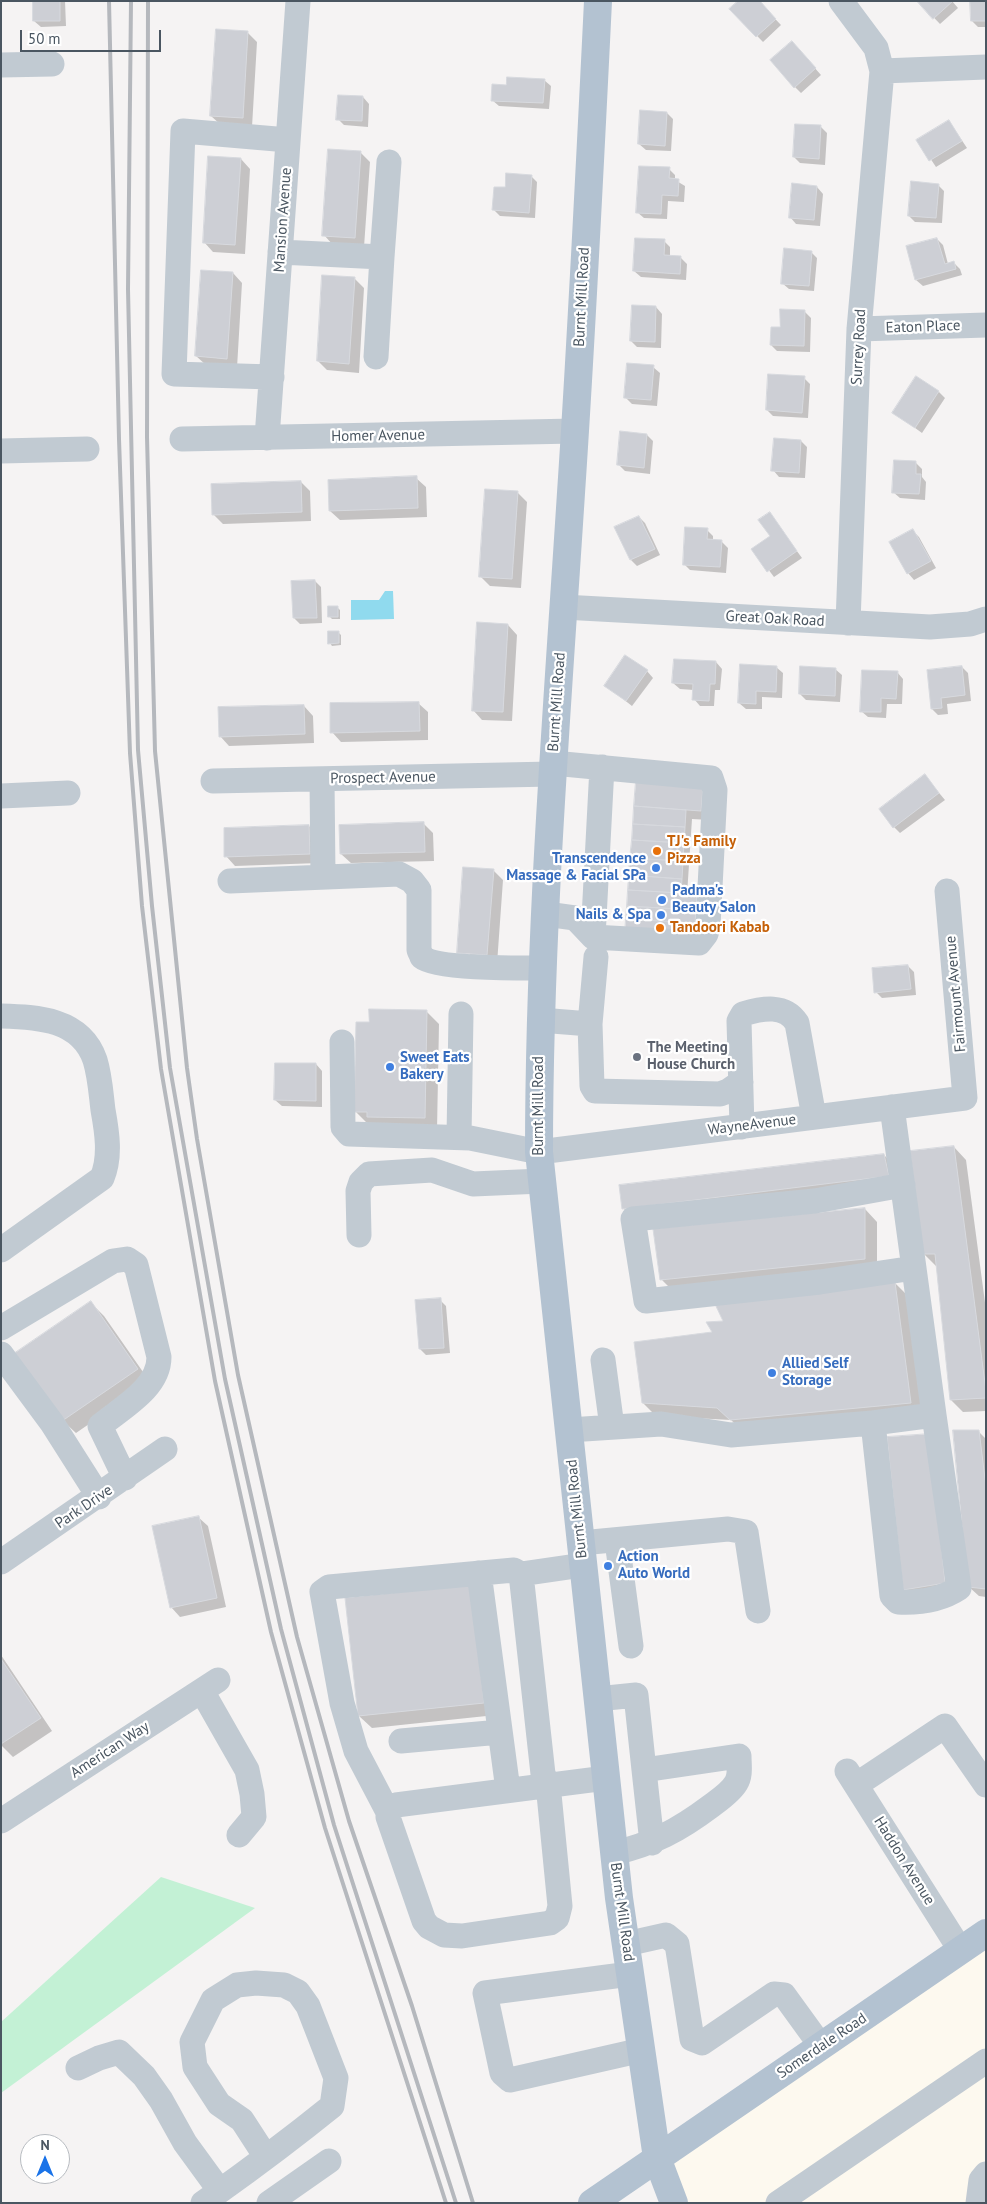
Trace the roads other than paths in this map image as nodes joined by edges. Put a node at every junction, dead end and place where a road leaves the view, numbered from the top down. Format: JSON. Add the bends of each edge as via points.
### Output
{"nodes":[{"id":1,"x":298,"y":1,"type":"edge"},
{"id":2,"x":598,"y":1,"type":"edge"},
{"id":3,"x":841,"y":1,"type":"edge"},
{"id":4,"x":52,"y":64,"type":"dead end"},
{"id":5,"x":1,"y":65,"type":"edge"},
{"id":6,"x":986,"y":67,"type":"edge"},
{"id":7,"x":882,"y":70,"type":"junction"},
{"id":8,"x":288,"y":140,"type":"junction"},
{"id":9,"x":389,"y":162,"type":"dead end"},
{"id":10,"x":280,"y":252,"type":"junction"},
{"id":11,"x":382,"y":257,"type":"junction"},
{"id":12,"x":986,"y":325,"type":"edge"},
{"id":13,"x":859,"y":329,"type":"junction"},
{"id":14,"x":376,"y":357,"type":"dead end"},
{"id":15,"x":272,"y":377,"type":"junction"},
{"id":16,"x":575,"y":431,"type":"junction"},
{"id":17,"x":182,"y":438,"type":"dead end"},
{"id":18,"x":267,"y":438,"type":"junction"},
{"id":19,"x":87,"y":449,"type":"dead end"},
{"id":20,"x":1,"y":451,"type":"edge"},
{"id":21,"x":564,"y":607,"type":"junction"},
{"id":22,"x":986,"y":619,"type":"edge"},
{"id":23,"x":848,"y":624,"type":"junction"},
{"id":24,"x":602,"y":767,"type":"junction"},
{"id":25,"x":553,"y":768,"type":"junction"},
{"id":26,"x":322,"y":779,"type":"junction"},
{"id":27,"x":213,"y":781,"type":"dead end"},
{"id":28,"x":68,"y":793,"type":"dead end"},
{"id":29,"x":1,"y":796,"type":"edge"},
{"id":30,"x":323,"y":876,"type":"junction"},
{"id":31,"x":230,"y":881,"type":"dead end"},
{"id":32,"x":947,"y":891,"type":"dead end"},
{"id":33,"x":546,"y":914,"type":"junction"},
{"id":34,"x":594,"y":947,"type":"junction"},
{"id":35,"x":543,"y":968,"type":"junction"},
{"id":36,"x":461,"y":1014,"type":"dead end"},
{"id":37,"x":1,"y":1016,"type":"edge"},
{"id":38,"x":540,"y":1020,"type":"junction"},
{"id":39,"x":590,"y":1024,"type":"junction"},
{"id":40,"x":342,"y":1042,"type":"dead end"},
{"id":41,"x":741,"y":1082,"type":"junction"},
{"id":42,"x":965,"y":1098,"type":"joint"},
{"id":43,"x":892,"y":1107,"type":"junction"},
{"id":44,"x":814,"y":1118,"type":"junction"},
{"id":45,"x":742,"y":1126,"type":"junction"},
{"id":46,"x":459,"y":1137,"type":"junction"},
{"id":47,"x":539,"y":1152,"type":"junction"},
{"id":48,"x":542,"y":1181,"type":"junction"},
{"id":49,"x":903,"y":1186,"type":"junction"},
{"id":50,"x":359,"y":1235,"type":"dead end"},
{"id":51,"x":1,"y":1250,"type":"edge"},
{"id":52,"x":914,"y":1268,"type":"junction"},
{"id":53,"x":1,"y":1328,"type":"edge"},
{"id":54,"x":1,"y":1354,"type":"edge"},
{"id":55,"x":603,"y":1360,"type":"dead end"},
{"id":56,"x":934,"y":1415,"type":"junction"},
{"id":57,"x":873,"y":1423,"type":"junction"},
{"id":58,"x":612,"y":1428,"type":"junction"},
{"id":59,"x":568,"y":1430,"type":"junction"},
{"id":60,"x":165,"y":1449,"type":"dead end"},
{"id":61,"x":125,"y":1478,"type":"junction"},
{"id":62,"x":99,"y":1497,"type":"junction"},
{"id":63,"x":617,"y":1541,"type":"junction"},
{"id":64,"x":582,"y":1554,"type":"junction"},
{"id":65,"x":1,"y":1562,"type":"edge"},
{"id":66,"x":479,"y":1573,"type":"junction"},
{"id":67,"x":522,"y":1574,"type":"junction"},
{"id":68,"x":758,"y":1612,"type":"dead end"},
{"id":69,"x":631,"y":1646,"type":"dead end"},
{"id":70,"x":597,"y":1699,"type":"junction"},
{"id":71,"x":500,"y":1732,"type":"junction"},
{"id":72,"x":401,"y":1741,"type":"dead end"},
{"id":73,"x":644,"y":1770,"type":"junction"},
{"id":74,"x":606,"y":1778,"type":"junction"},
{"id":75,"x":548,"y":1784,"type":"junction"},
{"id":76,"x":986,"y":1786,"type":"edge"},
{"id":77,"x":508,"y":1790,"type":"junction"},
{"id":78,"x":388,"y":1812,"type":"junction"},
{"id":79,"x":1,"y":1821,"type":"edge"},
{"id":80,"x":239,"y":1835,"type":"dead end"},
{"id":81,"x":652,"y":1843,"type":"junction"},
{"id":82,"x":614,"y":1853,"type":"junction"},
{"id":83,"x":986,"y":1933,"type":"edge"},
{"id":84,"x":626,"y":1944,"type":"junction"},
{"id":85,"x":961,"y":1951,"type":"junction"},
{"id":86,"x":630,"y":1974,"type":"junction"},
{"id":87,"x":821,"y":2046,"type":"junction"},
{"id":88,"x":642,"y":2050,"type":"junction"},
{"id":89,"x":986,"y":2061,"type":"edge"},
{"id":90,"x":78,"y":2068,"type":"dead end"},
{"id":91,"x":266,"y":2157,"type":"junction"},
{"id":92,"x":658,"y":2158,"type":"junction"},
{"id":93,"x":329,"y":2161,"type":"dead end"},
{"id":94,"x":986,"y":2174,"type":"edge"},
{"id":95,"x":212,"y":2197,"type":"edge"},
{"id":96,"x":269,"y":2203,"type":"edge"},
{"id":97,"x":592,"y":2203,"type":"edge"},
{"id":98,"x":674,"y":2203,"type":"edge"},
{"id":99,"x":778,"y":2203,"type":"edge"},
{"id":100,"x":978,"y":2203,"type":"edge"}],
"edges":[{"from":1,"to":8,"type":"street","name":"Mansion Avenue"},
{"from":2,"to":16,"type":"main road","name":"Burnt Mill Road"},
{"from":3,"to":7,"type":"street","via":[[876,48]]},
{"from":4,"to":5,"type":"street"},
{"from":6,"to":7,"type":"street"},
{"from":7,"to":13,"type":"street","name":"Surrey Road"},
{"from":8,"to":10,"type":"street","name":"Mansion Avenue"},
{"from":8,"to":15,"type":"street","via":[[183,131],[174,374]]},
{"from":9,"to":11,"type":"street"},
{"from":10,"to":11,"type":"street"},
{"from":10,"to":15,"type":"street","name":"Mansion Avenue"},
{"from":11,"to":14,"type":"street"},
{"from":12,"to":13,"type":"street","name":"Eaton Place"},
{"from":13,"to":23,"type":"street","name":"Surrey Road"},
{"from":15,"to":18,"type":"street","name":"Mansion Avenue"},
{"from":16,"to":18,"type":"street","name":"Homer Avenue"},
{"from":16,"to":21,"type":"main road","name":"Burnt Mill Road"},
{"from":17,"to":18,"type":"street","name":"Homer Avenue"},
{"from":19,"to":20,"type":"street"},
{"from":21,"to":23,"type":"street","name":"Great Oak Road"},
{"from":21,"to":25,"type":"main road","name":"Burnt Mill Road"},
{"from":22,"to":23,"type":"street","name":"Great Oak Road","via":[[970,624],[930,627]]},
{"from":24,"to":25,"type":"street","name":"Prospect Avenue"},
{"from":24,"to":34,"type":"street"},
{"from":24,"to":34,"type":"street","name":"Prospect Avenue","via":[[711,778],[715,790],[706,934],[698,943]]},
{"from":25,"to":26,"type":"street","name":"Prospect Avenue"},
{"from":25,"to":33,"type":"main road","name":"Burnt Mill Road"},
{"from":26,"to":27,"type":"street","name":"Prospect Avenue"},
{"from":26,"to":30,"type":"street"},
{"from":28,"to":29,"type":"street"},
{"from":30,"to":31,"type":"street"},
{"from":30,"to":35,"type":"street","via":[[399,874],[412,881],[419,890],[418,950],[422,957],[476,966]]},
{"from":32,"to":42,"type":"street","name":"Fairmount Avenue"},
{"from":33,"to":34,"type":"street","via":[[575,918]]},
{"from":33,"to":35,"type":"main road","name":"Burnt Mill Road"},
{"from":34,"to":39,"type":"street"},
{"from":35,"to":38,"type":"main road","name":"Burnt Mill Road"},
{"from":36,"to":46,"type":"street"},
{"from":37,"to":51,"type":"street","via":[[48,1019],[68,1027],[88,1044],[95,1061],[108,1150],[102,1178]]},
{"from":38,"to":39,"type":"street"},
{"from":38,"to":47,"type":"main road","name":"Burnt Mill Road"},
{"from":39,"to":41,"type":"street","via":[[592,1086],[595,1091],[720,1094]]},
{"from":40,"to":46,"type":"street","name":"WayneAvenue","via":[[343,1128],[346,1131],[353,1135]]},
{"from":41,"to":44,"type":"street","via":[[739,1021],[749,1012],[782,1009],[797,1023]]},
{"from":41,"to":45,"type":"street"},
{"from":42,"to":43,"type":"street","name":"WayneAvenue"},
{"from":43,"to":44,"type":"street","name":"WayneAvenue"},
{"from":43,"to":49,"type":"street"},
{"from":44,"to":45,"type":"street","name":"WayneAvenue"},
{"from":45,"to":47,"type":"street","name":"WayneAvenue"},
{"from":46,"to":47,"type":"street","name":"WayneAvenue"},
{"from":47,"to":48,"type":"main road","name":"Burnt Mill Road"},
{"from":48,"to":50,"type":"street","via":[[473,1184],[432,1170],[369,1174],[358,1191]]},
{"from":48,"to":59,"type":"main road","name":"Burnt Mill Road"},
{"from":49,"to":52,"type":"street"},
{"from":49,"to":52,"type":"street","via":[[815,1200],[633,1219],[646,1301]]},
{"from":52,"to":56,"type":"street"},
{"from":53,"to":61,"type":"street","via":[[113,1261],[127,1259],[136,1265],[159,1357],[159,1370],[153,1382],[100,1426]]},
{"from":54,"to":62,"type":"street","via":[[52,1423]]},
{"from":55,"to":58,"type":"street"},
{"from":56,"to":57,"type":"street"},
{"from":56,"to":57,"type":"street","via":[[959,1588],[947,1596],[911,1603],[898,1602],[892,1596]]},
{"from":57,"to":58,"type":"street","via":[[731,1435],[661,1424]]},
{"from":58,"to":59,"type":"street"},
{"from":59,"to":64,"type":"main road","name":"Burnt Mill Road"},
{"from":60,"to":61,"type":"street","name":"Park Drive"},
{"from":61,"to":62,"type":"street","name":"Park Drive"},
{"from":62,"to":65,"type":"street","name":"Park Drive"},
{"from":63,"to":64,"type":"street"},
{"from":63,"to":68,"type":"street","via":[[728,1529],[746,1532]]},
{"from":63,"to":69,"type":"street"},
{"from":64,"to":67,"type":"street"},
{"from":64,"to":70,"type":"main road","name":"Burnt Mill Road"},
{"from":66,"to":67,"type":"street","via":[[514,1570]]},
{"from":66,"to":71,"type":"street"},
{"from":66,"to":78,"type":"street","via":[[329,1587],[322,1592],[342,1703],[356,1751]]},
{"from":67,"to":75,"type":"street","via":[[543,1774]]},
{"from":70,"to":73,"type":"street","via":[[636,1696]]},
{"from":70,"to":74,"type":"main road","name":"Burnt Mill Road"},
{"from":71,"to":72,"type":"street"},
{"from":71,"to":77,"type":"street"},
{"from":73,"to":81,"type":"street"},
{"from":73,"to":81,"type":"street","via":[[739,1756],[736,1783],[694,1819]]},
{"from":74,"to":75,"type":"street"},
{"from":74,"to":82,"type":"main road","name":"Burnt Mill Road"},
{"from":75,"to":77,"type":"street"},
{"from":75,"to":78,"type":"street","via":[[560,1906],[557,1918],[550,1923],[462,1936],[444,1935],[429,1927],[424,1921]]},
{"from":76,"to":85,"type":"street","name":"Haddon Avenue","via":[[945,1726],[852,1778]]},
{"from":77,"to":78,"type":"street","via":[[396,1804]]},
{"from":79,"to":80,"type":"street","name":"American Way","via":[[210,1686],[247,1770],[252,1794],[254,1817]]},
{"from":81,"to":82,"type":"street"},
{"from":82,"to":84,"type":"main road","name":"Burnt Mill Road"},
{"from":83,"to":85,"type":"main road","name":"Somerdale Road"},
{"from":84,"to":86,"type":"main road","name":"Burnt Mill Road"},
{"from":84,"to":87,"type":"street","via":[[666,1935],[677,1944],[692,2039],[702,2043],[774,1994],[784,1995]]},
{"from":85,"to":87,"type":"main road","name":"Somerdale Road"},
{"from":86,"to":88,"type":"main road","name":"Burnt Mill Road"},
{"from":86,"to":88,"type":"street","via":[[485,1993],[502,2073],[510,2080]]},
{"from":87,"to":92,"type":"main road","name":"Somerdale Road"},
{"from":88,"to":92,"type":"main road","name":"Burnt Mill Road"},
{"from":89,"to":99,"type":"street"},
{"from":90,"to":95,"type":"street","via":[[120,2052],[144,2076],[161,2100]]},
{"from":91,"to":91,"type":"street","via":[[332,2106],[336,2078],[308,2006],[298,1992],[284,1985],[256,1982],[237,1985],[213,2000],[192,2042],[195,2067],[220,2104],[242,2120]]},
{"from":91,"to":95,"type":"street"},
{"from":92,"to":97,"type":"main road","name":"Somerdale Road"},
{"from":92,"to":98,"type":"main road","name":"Burnt Mill Road"},
{"from":93,"to":96,"type":"street"},
{"from":94,"to":100,"type":"street","via":[[981,2180]]}]}
